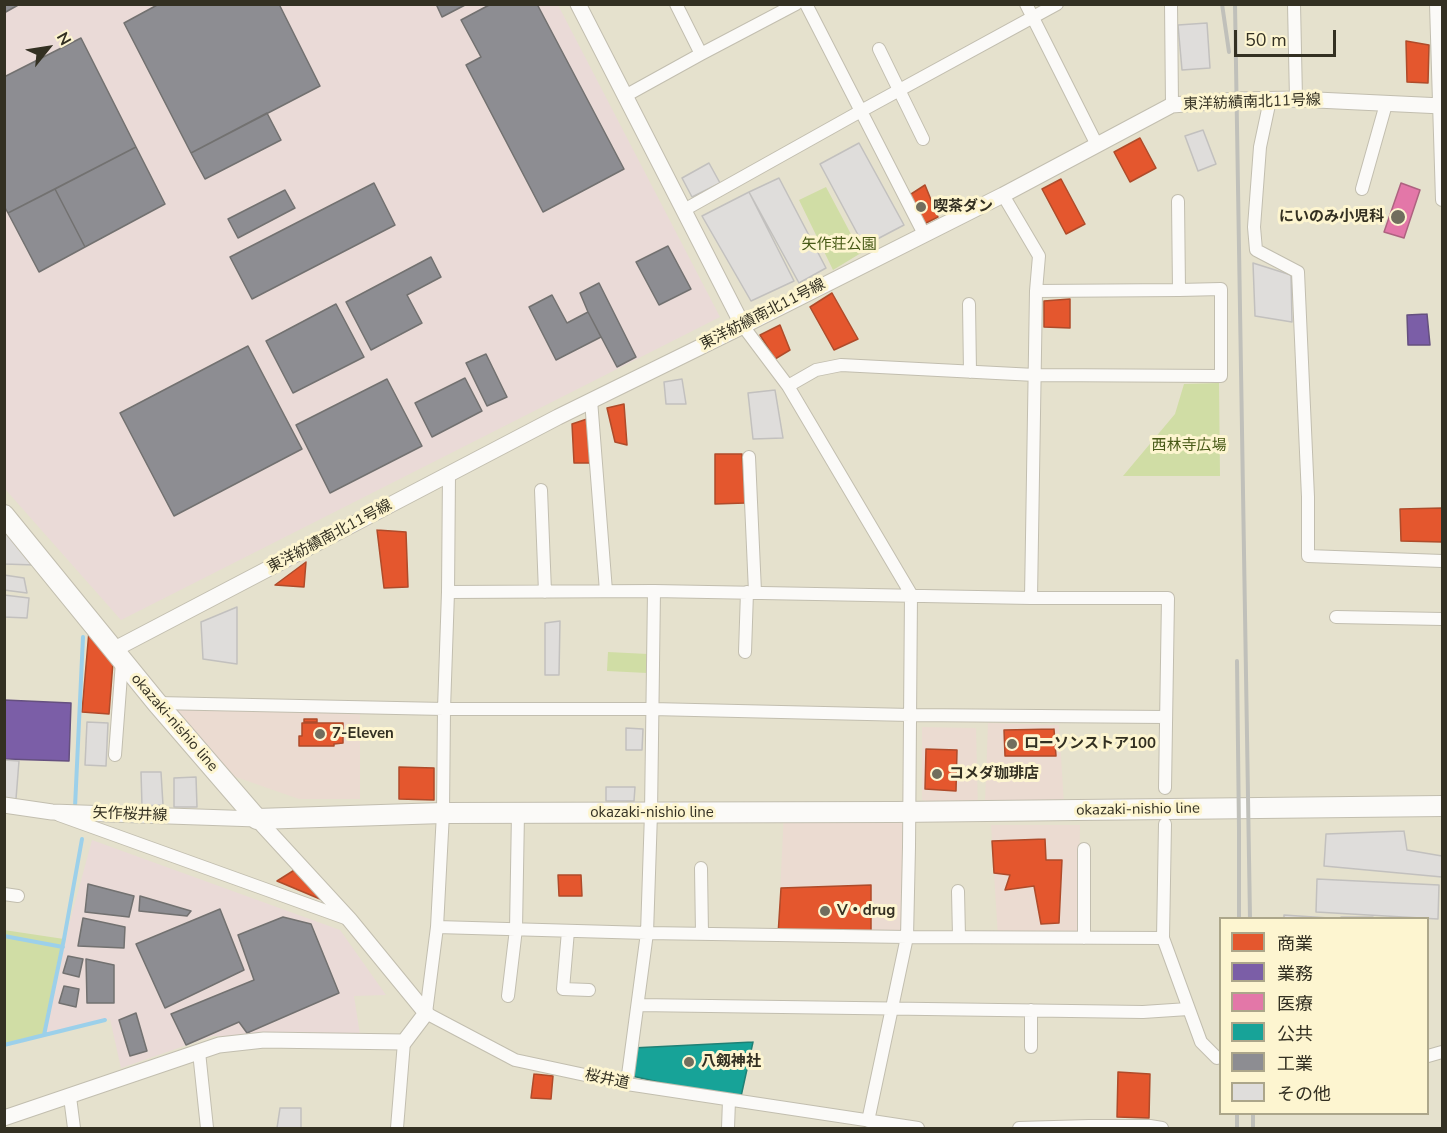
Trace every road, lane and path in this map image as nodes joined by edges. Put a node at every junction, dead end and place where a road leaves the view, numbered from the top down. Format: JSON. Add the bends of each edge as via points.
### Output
{"nodes":[{"id":1,"x":578,"y":4,"type":"edge"},
{"id":2,"x":676,"y":4,"type":"edge"},
{"id":3,"x":796,"y":4,"type":"edge"},
{"id":4,"x":806,"y":4,"type":"edge"},
{"id":5,"x":1026,"y":4,"type":"edge"},
{"id":6,"x":1057,"y":4,"type":"edge"},
{"id":7,"x":1171,"y":4,"type":"edge"},
{"id":8,"x":1294,"y":4,"type":"edge"},
{"id":9,"x":1436,"y":4,"type":"edge"},
{"id":10,"x":1032,"y":17,"type":"junction"},
{"id":11,"x":879,"y":49,"type":"dead end"},
{"id":12,"x":701,"y":54,"type":"junction"},
{"id":13,"x":899,"y":90,"type":"junction"},
{"id":14,"x":625,"y":96,"type":"junction"},
{"id":15,"x":1270,"y":99,"type":"junction"},
{"id":16,"x":1296,"y":99,"type":"junction"},
{"id":17,"x":1386,"y":104,"type":"junction"},
{"id":18,"x":1172,"y":105,"type":"junction"},
{"id":19,"x":1440,"y":105,"type":"edge"},
{"id":20,"x":861,"y":111,"type":"junction"},
{"id":21,"x":923,"y":139,"type":"dead end"},
{"id":22,"x":1097,"y":145,"type":"junction"},
{"id":23,"x":1362,"y":189,"type":"dead end"},
{"id":24,"x":1002,"y":195,"type":"junction"},
{"id":25,"x":1443,"y":200,"type":"edge"},
{"id":26,"x":1178,"y":201,"type":"dead end"},
{"id":27,"x":684,"y":210,"type":"junction"},
{"id":28,"x":924,"y":234,"type":"junction"},
{"id":29,"x":1179,"y":290,"type":"junction"},
{"id":30,"x":1036,"y":291,"type":"junction"},
{"id":31,"x":969,"y":303,"type":"dead end"},
{"id":32,"x":743,"y":326,"type":"junction"},
{"id":33,"x":970,"y":372,"type":"junction"},
{"id":34,"x":1035,"y":375,"type":"junction"},
{"id":35,"x":788,"y":386,"type":"junction"},
{"id":36,"x":591,"y":400,"type":"junction"},
{"id":37,"x":749,"y":457,"type":"dead end"},
{"id":38,"x":449,"y":474,"type":"junction"},
{"id":39,"x":542,"y":490,"type":"dead end"},
{"id":40,"x":4,"y":515,"type":"edge"},
{"id":41,"x":1443,"y":561,"type":"edge"},
{"id":42,"x":606,"y":591,"type":"junction"},
{"id":43,"x":654,"y":591,"type":"junction"},
{"id":44,"x":448,"y":592,"type":"junction"},
{"id":45,"x":545,"y":592,"type":"junction"},
{"id":46,"x":751,"y":592,"type":"junction"},
{"id":47,"x":911,"y":594,"type":"junction"},
{"id":48,"x":1031,"y":598,"type":"junction"},
{"id":49,"x":1336,"y":617,"type":"dead end"},
{"id":50,"x":1443,"y":619,"type":"edge"},
{"id":51,"x":745,"y":652,"type":"dead end"},
{"id":52,"x":118,"y":656,"type":"junction"},
{"id":53,"x":157,"y":704,"type":"junction"},
{"id":54,"x":444,"y":709,"type":"junction"},
{"id":55,"x":652,"y":709,"type":"junction"},
{"id":56,"x":910,"y":715,"type":"junction"},
{"id":57,"x":1166,"y":717,"type":"junction"},
{"id":58,"x":115,"y":755,"type":"dead end"},
{"id":59,"x":1165,"y":788,"type":"dead end"},
{"id":60,"x":4,"y":805,"type":"edge"},
{"id":61,"x":1443,"y":806,"type":"edge"},
{"id":62,"x":909,"y":812,"type":"junction"},
{"id":63,"x":52,"y":813,"type":"junction"},
{"id":64,"x":443,"y":813,"type":"junction"},
{"id":65,"x":518,"y":813,"type":"junction"},
{"id":66,"x":651,"y":813,"type":"junction"},
{"id":67,"x":257,"y":819,"type":"junction"},
{"id":68,"x":1164,"y":824,"type":"dead end"},
{"id":69,"x":1084,"y":849,"type":"dead end"},
{"id":70,"x":700,"y":868,"type":"dead end"},
{"id":71,"x":958,"y":891,"type":"dead end"},
{"id":72,"x":4,"y":894,"type":"edge"},
{"id":73,"x":18,"y":896,"type":"dead end"},
{"id":74,"x":349,"y":919,"type":"junction"},
{"id":75,"x":437,"y":927,"type":"junction"},
{"id":76,"x":516,"y":929,"type":"junction"},
{"id":77,"x":568,"y":931,"type":"junction"},
{"id":78,"x":647,"y":933,"type":"junction"},
{"id":79,"x":702,"y":934,"type":"junction"},
{"id":80,"x":907,"y":937,"type":"junction"},
{"id":81,"x":959,"y":937,"type":"junction"},
{"id":82,"x":1084,"y":938,"type":"junction"},
{"id":83,"x":1163,"y":938,"type":"junction"},
{"id":84,"x":589,"y":990,"type":"dead end"},
{"id":85,"x":508,"y":996,"type":"dead end"},
{"id":86,"x":638,"y":1005,"type":"junction"},
{"id":87,"x":892,"y":1008,"type":"junction"},
{"id":88,"x":1188,"y":1009,"type":"junction"},
{"id":89,"x":1031,"y":1010,"type":"junction"},
{"id":90,"x":426,"y":1013,"type":"junction"},
{"id":91,"x":404,"y":1042,"type":"junction"},
{"id":92,"x":1031,"y":1047,"type":"dead end"},
{"id":93,"x":199,"y":1052,"type":"junction"},
{"id":94,"x":1217,"y":1058,"type":"dead end"},
{"id":95,"x":628,"y":1075,"type":"dead end"},
{"id":96,"x":70,"y":1097,"type":"junction"},
{"id":97,"x":729,"y":1100,"type":"junction"},
{"id":98,"x":4,"y":1118,"type":"edge"},
{"id":99,"x":871,"y":1124,"type":"edge"},
{"id":100,"x":74,"y":1128,"type":"edge"},
{"id":101,"x":207,"y":1128,"type":"edge"},
{"id":102,"x":397,"y":1128,"type":"edge"},
{"id":103,"x":728,"y":1128,"type":"edge"},
{"id":104,"x":918,"y":1128,"type":"edge"},
{"id":105,"x":1019,"y":1128,"type":"edge"},
{"id":106,"x":1161,"y":1128,"type":"edge"}],
"edges":[{"from":1,"to":14,"type":"street"},
{"from":2,"to":12,"type":"street"},
{"from":3,"to":12,"type":"street"},
{"from":4,"to":20,"type":"street"},
{"from":5,"to":10,"type":"street"},
{"from":6,"to":10,"type":"street"},
{"from":7,"to":18,"type":"street"},
{"from":8,"to":16,"type":"street"},
{"from":9,"to":19,"type":"street"},
{"from":10,"to":13,"type":"street"},
{"from":10,"to":22,"type":"street"},
{"from":11,"to":13,"type":"street"},
{"from":12,"to":14,"type":"street"},
{"from":13,"to":20,"type":"street"},
{"from":13,"to":21,"type":"street"},
{"from":14,"to":27,"type":"street"},
{"from":15,"to":16,"type":"street","name":"東洋紡績南北11号線"},
{"from":15,"to":18,"type":"street","name":"東洋紡績南北11号線"},
{"from":15,"to":41,"type":"street","via":[[1260,147],[1254,227],[1256,250],[1298,272],[1308,556]]},
{"from":16,"to":17,"type":"street","name":"東洋紡績南北11号線"},
{"from":17,"to":19,"type":"street","name":"東洋紡績南北11号線"},
{"from":17,"to":23,"type":"street"},
{"from":18,"to":22,"type":"street","name":"東洋紡績南北11号線"},
{"from":19,"to":25,"type":"street"},
{"from":20,"to":27,"type":"street"},
{"from":20,"to":28,"type":"street"},
{"from":22,"to":24,"type":"street","name":"東洋紡績南北11号線"},
{"from":24,"to":28,"type":"street","name":"東洋紡績南北11号線"},
{"from":24,"to":30,"type":"street","via":[[1039,256]]},
{"from":26,"to":29,"type":"street"},
{"from":27,"to":32,"type":"street"},
{"from":28,"to":32,"type":"street","name":"東洋紡績南北11号線"},
{"from":29,"to":30,"type":"street"},
{"from":29,"to":34,"type":"street","via":[[1221,289],[1221,376]]},
{"from":30,"to":34,"type":"street"},
{"from":31,"to":33,"type":"street"},
{"from":32,"to":35,"type":"street"},
{"from":32,"to":36,"type":"street","name":"東洋紡績南北11号線"},
{"from":33,"to":34,"type":"street"},
{"from":33,"to":35,"type":"street","via":[[841,365],[816,370]]},
{"from":34,"to":48,"type":"street"},
{"from":35,"to":47,"type":"street"},
{"from":36,"to":38,"type":"street","name":"東洋紡績南北11号線"},
{"from":36,"to":42,"type":"street"},
{"from":37,"to":46,"type":"street"},
{"from":38,"to":44,"type":"street"},
{"from":38,"to":52,"type":"street","name":"東洋紡績南北11号線"},
{"from":39,"to":45,"type":"street"},
{"from":40,"to":52,"type":"main road","name":"okazaki-nishio line"},
{"from":42,"to":43,"type":"street"},
{"from":42,"to":45,"type":"street"},
{"from":43,"to":46,"type":"street"},
{"from":43,"to":55,"type":"street"},
{"from":44,"to":45,"type":"street"},
{"from":44,"to":54,"type":"street"},
{"from":46,"to":47,"type":"street"},
{"from":46,"to":51,"type":"street"},
{"from":47,"to":48,"type":"street"},
{"from":47,"to":56,"type":"street"},
{"from":48,"to":57,"type":"street","via":[[1168,598]]},
{"from":49,"to":50,"type":"street"},
{"from":52,"to":53,"type":"main road","name":"okazaki-nishio line"},
{"from":52,"to":58,"type":"street"},
{"from":53,"to":54,"type":"street"},
{"from":53,"to":67,"type":"main road","name":"okazaki-nishio line"},
{"from":54,"to":55,"type":"street"},
{"from":54,"to":64,"type":"street"},
{"from":55,"to":56,"type":"street"},
{"from":55,"to":66,"type":"street"},
{"from":56,"to":57,"type":"street"},
{"from":56,"to":62,"type":"street"},
{"from":57,"to":59,"type":"street"},
{"from":60,"to":63,"type":"street","name":"矢作桜井線"},
{"from":61,"to":62,"type":"main road","name":"okazaki-nishio line"},
{"from":62,"to":66,"type":"main road","name":"okazaki-nishio line"},
{"from":62,"to":80,"type":"street"},
{"from":63,"to":67,"type":"street","name":"矢作桜井線"},
{"from":63,"to":74,"type":"street"},
{"from":64,"to":65,"type":"main road","name":"okazaki-nishio line"},
{"from":64,"to":67,"type":"main road","name":"okazaki-nishio line"},
{"from":64,"to":75,"type":"street"},
{"from":65,"to":66,"type":"main road","name":"okazaki-nishio line"},
{"from":65,"to":76,"type":"street"},
{"from":66,"to":78,"type":"street"},
{"from":67,"to":74,"type":"street","name":"桜井道"},
{"from":68,"to":83,"type":"street"},
{"from":69,"to":82,"type":"street"},
{"from":70,"to":79,"type":"street"},
{"from":71,"to":81,"type":"street"},
{"from":72,"to":73,"type":"street"},
{"from":74,"to":90,"type":"street","name":"桜井道"},
{"from":75,"to":76,"type":"street"},
{"from":75,"to":90,"type":"street"},
{"from":76,"to":77,"type":"street"},
{"from":76,"to":85,"type":"street"},
{"from":77,"to":78,"type":"street"},
{"from":77,"to":84,"type":"street","via":[[563,989]]},
{"from":78,"to":79,"type":"street"},
{"from":78,"to":86,"type":"street"},
{"from":79,"to":80,"type":"street"},
{"from":80,"to":81,"type":"street"},
{"from":80,"to":87,"type":"street"},
{"from":81,"to":82,"type":"street"},
{"from":82,"to":83,"type":"street"},
{"from":83,"to":88,"type":"street"},
{"from":86,"to":87,"type":"street"},
{"from":86,"to":95,"type":"street"},
{"from":87,"to":89,"type":"street"},
{"from":87,"to":99,"type":"street"},
{"from":88,"to":89,"type":"street"},
{"from":88,"to":94,"type":"street","via":[[1201,1042]]},
{"from":89,"to":92,"type":"street"},
{"from":90,"to":91,"type":"street"},
{"from":90,"to":97,"type":"street","name":"桜井道","via":[[515,1059],[627,1084]]},
{"from":91,"to":93,"type":"street","via":[[264,1041],[219,1045]]},
{"from":91,"to":102,"type":"street"},
{"from":93,"to":96,"type":"street"},
{"from":93,"to":101,"type":"street"},
{"from":96,"to":98,"type":"street"},
{"from":96,"to":100,"type":"street"},
{"from":97,"to":99,"type":"street","name":"桜井道"},
{"from":97,"to":103,"type":"street"},
{"from":99,"to":104,"type":"street","name":"桜井道"},
{"from":105,"to":106,"type":"street"}]}
